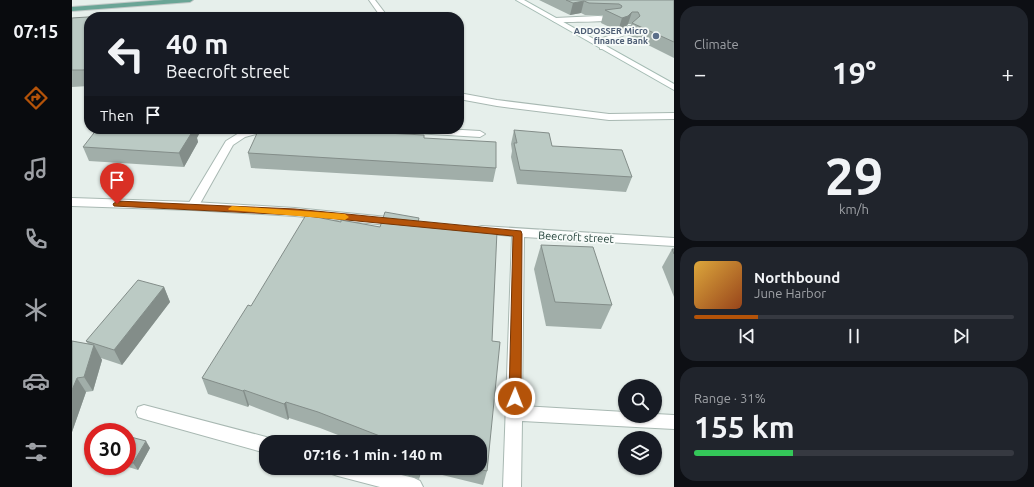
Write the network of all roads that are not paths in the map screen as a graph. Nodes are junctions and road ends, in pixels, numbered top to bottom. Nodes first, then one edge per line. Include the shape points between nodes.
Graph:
1 (190, 0) edge
2 (372, 0) edge
3 (519, 0) edge
4 (123, 3) edge
5 (72, 9) edge
6 (381, 12) edge
7 (614, 19) edge
8 (555, 20) junction
9 (631, 28) edge
10 (603, 47) junction
11 (674, 87) edge
12 (464, 97) edge
13 (674, 116) edge
14 (464, 133) edge
15 (245, 134) edge
16 (480, 134) dead end
17 (72, 202) edge
18 (193, 206) junction
19 (406, 223) edge
20 (470, 229) edge
21 (518, 234) junction
22 (674, 242) edge
23 (144, 412) dead end
24 (514, 413) junction
25 (674, 422) edge
26 (259, 443) edge
27 (366, 475) edge
28 (414, 487) edge
29 (512, 487) edge

1 - 4 main road
2 - 6 street
3 - 8 street
4 - 5 main road
7 - 8 street
8 - 10 street
9 - 10 street via 628,32 603,41
10 - 11 street
12 - 13 street via 609,117
14 - 16 street
15 - 18 street via 229,143
17 - 18 street
18 - 19 street via 295,212
20 - 21 street, Beecroft street
21 - 22 street, Beecroft street
21 - 24 street
23 - 26 street
24 - 25 street
24 - 29 street
27 - 28 street

